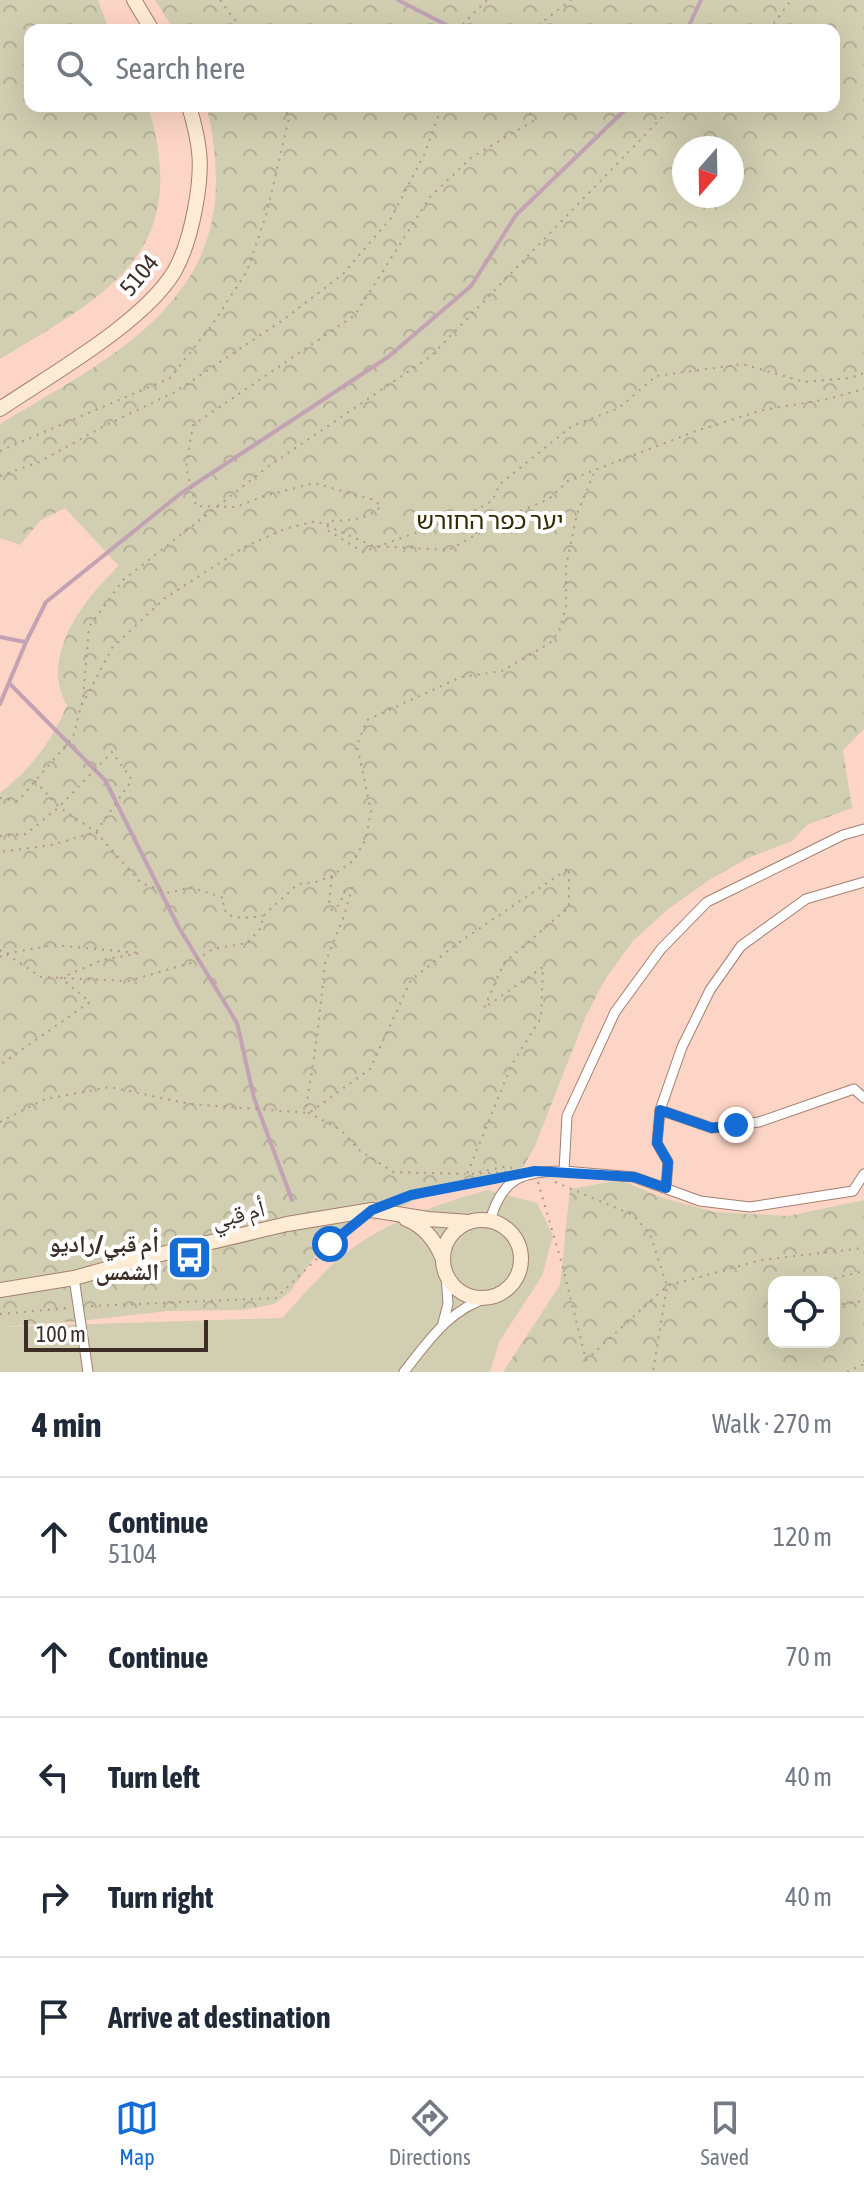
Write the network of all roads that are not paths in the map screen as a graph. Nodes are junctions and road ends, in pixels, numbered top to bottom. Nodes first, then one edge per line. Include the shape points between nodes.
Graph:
1 (134, 0) edge
2 (148, 24) edge
3 (191, 112) edge
4 (0, 409) edge
5 (864, 829) edge
6 (864, 882) edge
7 (864, 1098) edge
8 (660, 1110) junction
9 (564, 1171) junction
10 (864, 1174) edge
11 (666, 1188) junction
12 (864, 1188) edge
13 (853, 1191) junction
14 (396, 1207) junction
15 (490, 1221) junction
16 (469, 1222) junction
17 (444, 1267) junction
18 (74, 1278) junction
19 (0, 1290) edge
20 (491, 1297) junction
21 (443, 1323) junction
22 (88, 1372) edge
23 (404, 1372) edge

1 - 2 street
3 - 4 street, 5104 via 200,140 201,179 190,234 174,273 125,324
5 - 9 street via 707,902 661,949 615,1012 567,1116
6 - 8 street via 806,899 741,946 710,990
7 - 8 street via 854,1089 759,1122 712,1128
8 - 11 street via 657,1143 668,1162
9 - 11 street via 634,1177
9 - 15 street via 535,1171 507,1184
10 - 13 street
11 - 13 street via 700,1201 750,1207
12 - 13 street
14 - 16 street, أم قبي
14 - 17 street, أم قبي via 437,1245
14 - 18 street, أم قبي via 287,1224
15 - 16 street
15 - 20 street via 517,1239 522,1263 509,1288
16 - 17 street via 448,1239
17 - 20 street via 453,1286 464,1294
17 - 21 street via 448,1304
18 - 19 street, أم قبي
18 - 22 street
20 - 21 street
21 - 23 street

